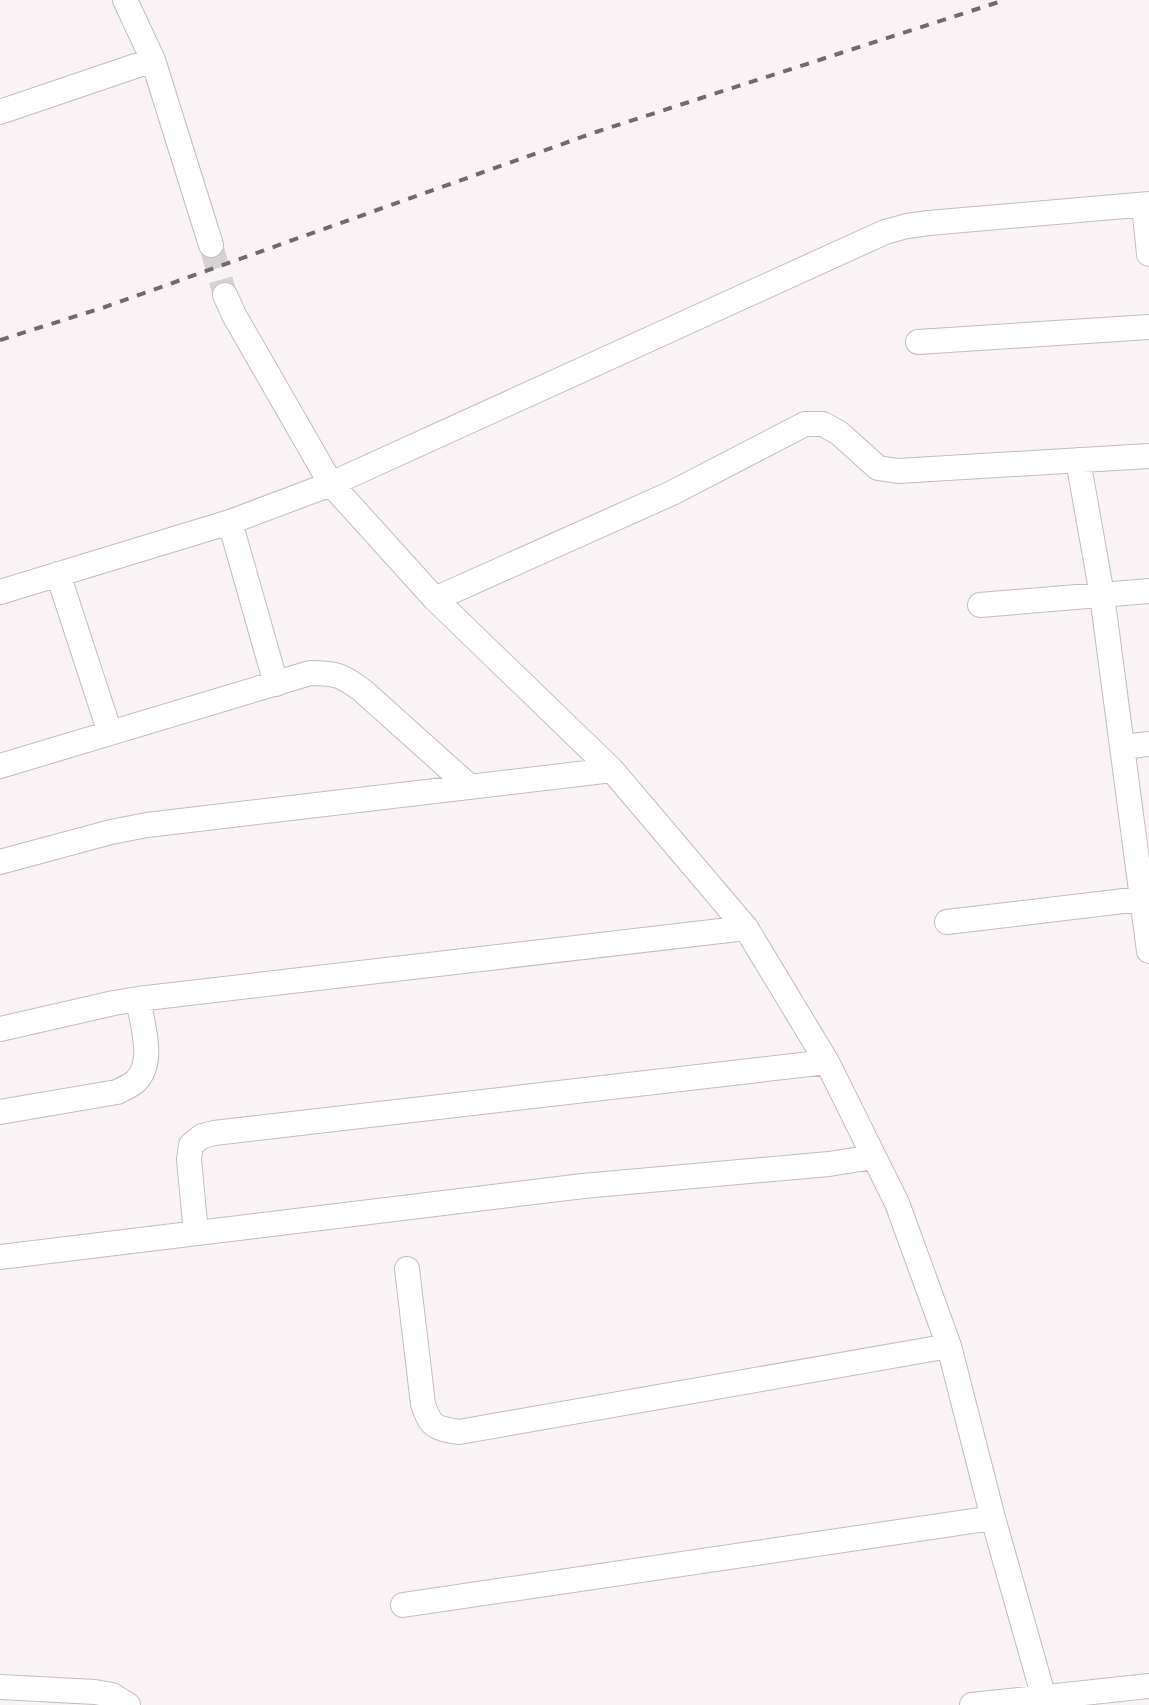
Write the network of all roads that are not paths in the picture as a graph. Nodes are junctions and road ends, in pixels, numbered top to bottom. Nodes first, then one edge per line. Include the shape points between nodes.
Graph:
1 (125, 0) edge
2 (153, 60) junction
3 (0, 112) edge
4 (1146, 204) edge
5 (212, 245) tunnel mouth
6 (1149, 254) edge
7 (225, 295) tunnel mouth
8 (1149, 327) edge
9 (918, 342) dead end
10 (1149, 456) edge
11 (1078, 460) junction
12 (331, 484) junction
13 (230, 522) junction
14 (58, 574) junction
15 (1149, 591) edge
16 (0, 592) edge
17 (1102, 595) junction
18 (435, 599) junction
19 (980, 605) dead end
20 (276, 684) junction
21 (110, 733) junction
22 (1149, 744) edge
23 (1122, 747) junction
24 (0, 766) edge
25 (612, 770) junction
26 (470, 787) junction
27 (0, 862) edge
28 (1146, 898) edge
29 (947, 922) dead end
30 (746, 928) junction
31 (1149, 951) edge
32 (138, 999) junction
33 (0, 1029) edge
34 (827, 1062) junction
35 (0, 1112) edge
36 (873, 1157) junction
37 (196, 1233) junction
38 (0, 1257) edge
39 (407, 1270) dead end
40 (949, 1346) junction
41 (993, 1518) junction
42 (403, 1605) dead end
43 (1149, 1686) edge
44 (0, 1687) edge
45 (1044, 1698) junction
46 (128, 1705) edge
47 (972, 1705) edge

1 - 2 street
2 - 3 street
2 - 5 street
4 - 6 street
4 - 12 street via 930,223 885,232
7 - 12 street
8 - 9 street
10 - 11 street
11 - 17 street
11 - 18 street via 898,471 878,468 839,433 823,424 805,424 672,493
12 - 13 street
12 - 18 street
13 - 14 street
13 - 20 street
14 - 16 street
14 - 21 street
15 - 17 street
17 - 19 street
17 - 23 street
18 - 25 street
20 - 21 street
20 - 26 street via 310,673 347,678
21 - 24 street
22 - 23 street
23 - 28 street
25 - 26 street
25 - 30 street
26 - 27 street via 147,825
28 - 29 street
28 - 31 street
30 - 32 street
30 - 34 street
32 - 33 street
32 - 35 street via 146,1053 143,1072 134,1083 117,1092
34 - 36 street
34 - 37 street via 202,1136 191,1145 189,1160
36 - 37 street via 819,1165 582,1186
36 - 40 street via 897,1203
37 - 38 street
39 - 40 street via 423,1404 429,1420 440,1429 459,1432
40 - 41 street
41 - 42 street
41 - 45 street
43 - 45 street
44 - 46 street via 95,1692 112,1695
45 - 47 street

